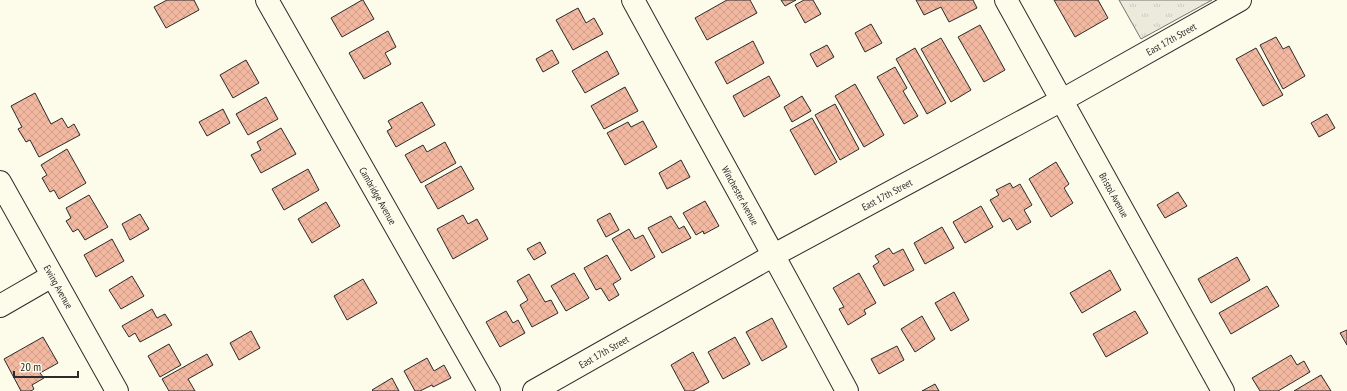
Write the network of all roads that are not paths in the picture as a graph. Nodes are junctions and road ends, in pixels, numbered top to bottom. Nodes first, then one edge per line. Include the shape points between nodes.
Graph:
1 (267, 0) edge
2 (633, 0) edge
3 (1006, 0) edge
4 (1240, 0) edge
5 (1061, 100) junction
6 (0, 182) edge
7 (774, 255) junction
8 (52, 276) junction
9 (0, 306) edge
10 (117, 391) edge
11 (489, 391) edge
12 (534, 391) edge
13 (847, 391) edge
14 (1223, 391) edge

1 - 11 street, Cambridge Avenue
2 - 7 street, Winchester Avenue
3 - 5 street, Bristol Avenue
4 - 5 street, East 17th Street
5 - 7 street, East 17th Street
5 - 14 street, Bristol Avenue
6 - 8 street, Ewing Avenue
7 - 12 street, East 17th Street
7 - 13 street, Winchester Avenue
8 - 9 street
8 - 10 street, Ewing Avenue

